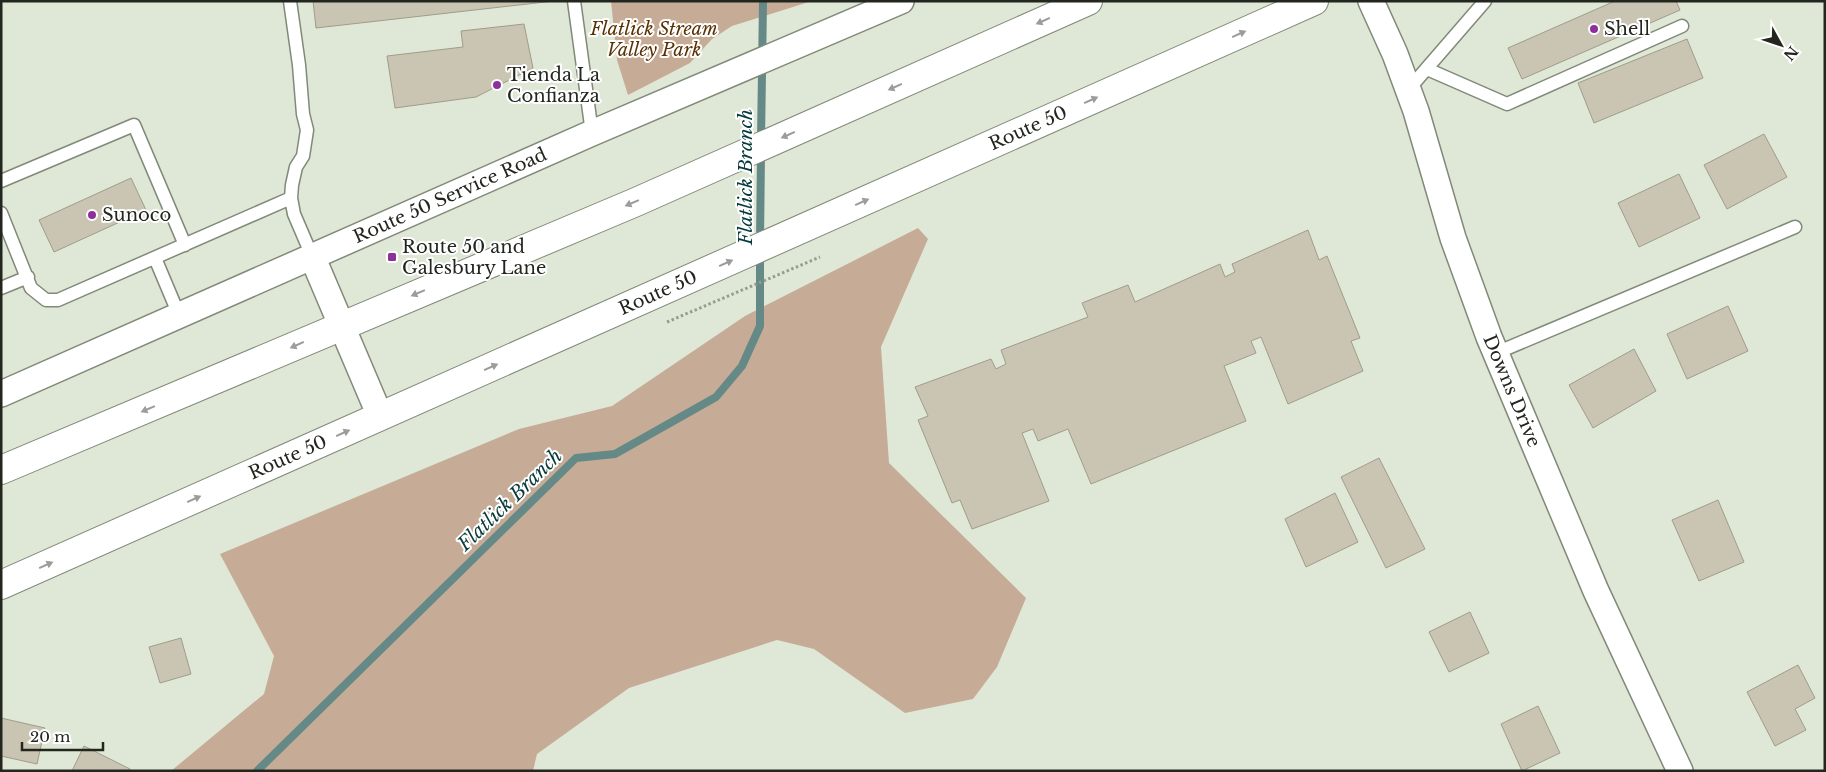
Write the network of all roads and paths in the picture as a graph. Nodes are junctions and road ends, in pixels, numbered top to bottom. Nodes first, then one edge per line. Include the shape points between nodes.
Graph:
1 (290, 1) edge
2 (574, 1) edge
3 (901, 1) edge
4 (1088, 1) edge
5 (1314, 1) edge
6 (1371, 1) edge
7 (1485, 1) edge
8 (1682, 26) dead end
9 (1427, 69) junction
10 (1408, 90) junction
11 (592, 133) junction
12 (1, 181) edge
13 (291, 198) junction
14 (1, 213) edge
15 (1795, 227) dead end
16 (185, 244) junction
17 (312, 256) junction
18 (820, 257) dead end
19 (155, 258) junction
20 (28, 277) junction
21 (1, 288) edge
22 (179, 316) junction
23 (676, 318) dead end
24 (342, 325) junction
25 (1496, 353) junction
26 (1, 394) edge
27 (380, 416) junction
28 (1, 470) edge
29 (1, 585) edge
30 (1680, 771) edge

1 - 13 lane via 307,130
2 - 11 lane
3 - 11 street, Route 50 Service Road
4 -> 24 highway via 677,184
27 -> 5 highway, Route 50
6 - 10 street, Downs Drive
7 - 9 lane
8 - 9 lane via 1507,104
9 - 10 lane
10 - 25 street, Downs Drive via 1453,238
11 - 17 street, Route 50 Service Road
12 - 16 lane via 134,125
13 - 16 lane
13 - 17 lane via 294,214
14 - 20 lane
15 - 25 lane
16 - 19 lane
17 - 22 street, Route 50 Service Road
17 - 24 street
18 - 23 path
19 - 20 lane via 58,300 46,300 31,288
19 - 22 lane
20 - 21 lane
22 - 26 street, Route 50 Service Road
24 - 27 street
24 -> 28 highway
25 - 30 street, Downs Drive via 1596,591
29 -> 27 highway, Route 50

